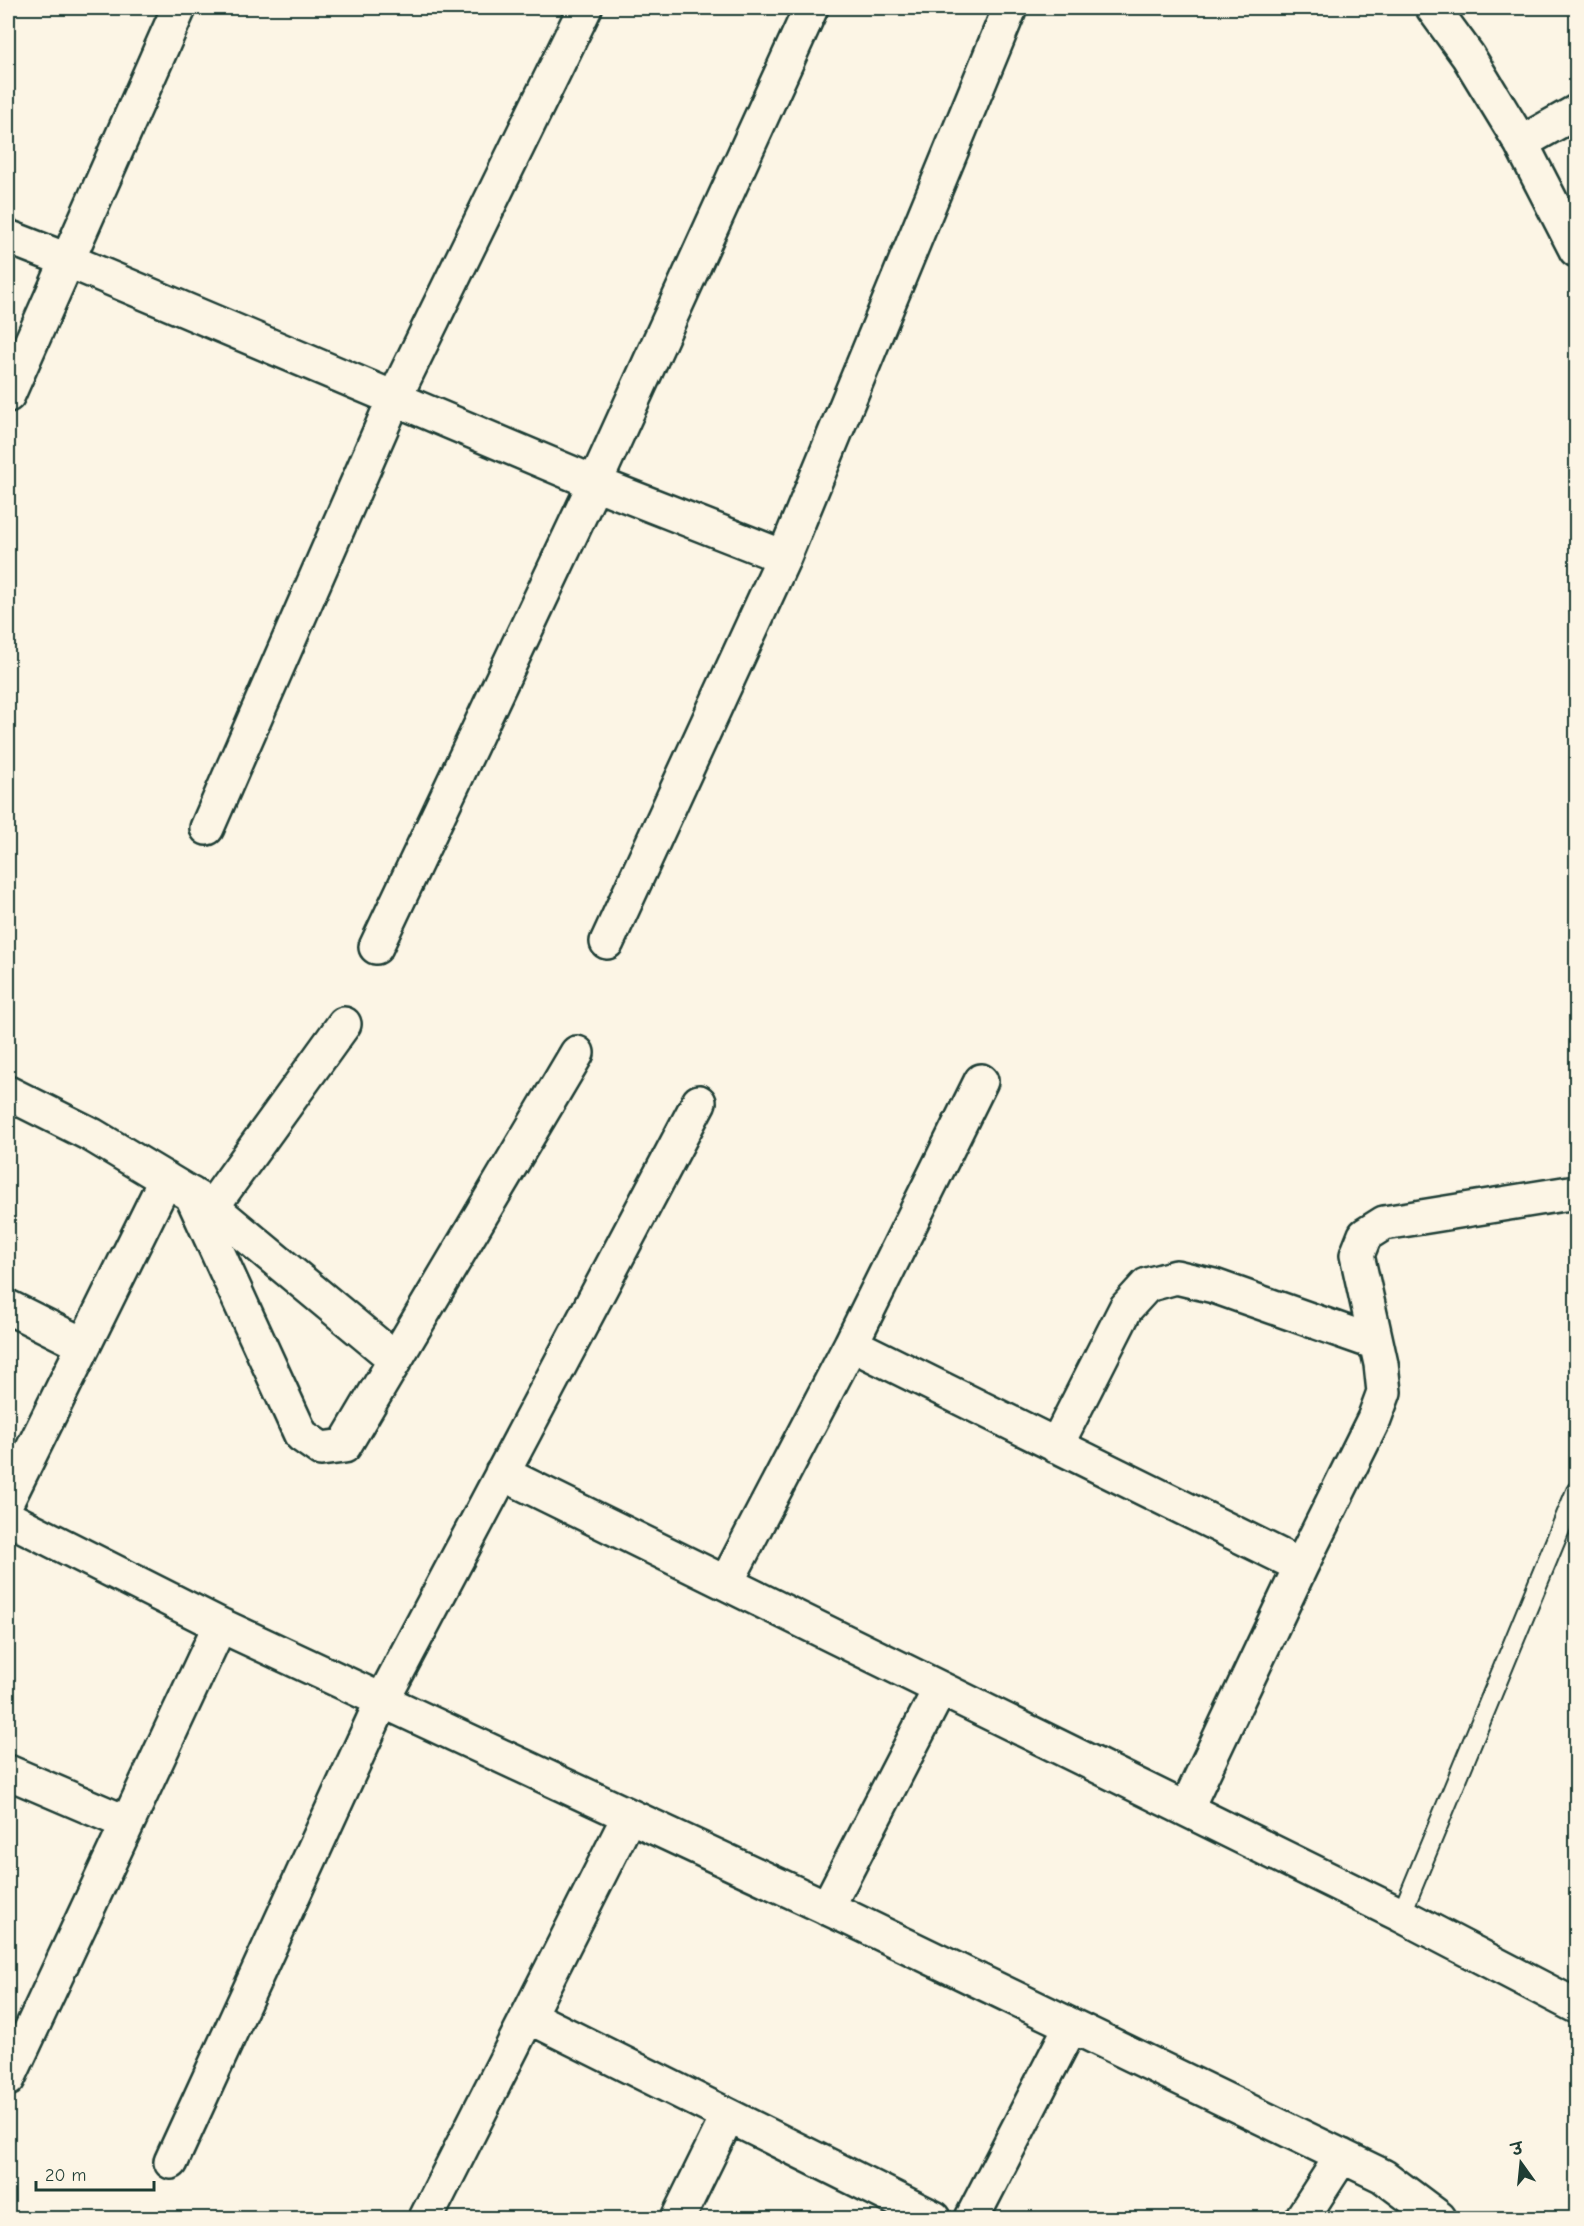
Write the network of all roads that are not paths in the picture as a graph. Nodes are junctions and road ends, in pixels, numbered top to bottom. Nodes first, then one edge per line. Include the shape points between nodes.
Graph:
1 (178, 8) edge
2 (585, 8) edge
3 (811, 8) edge
4 (1010, 8) edge
5 (1433, 8) edge
6 (1576, 112) edge
7 (1521, 143) junction
8 (8, 237) edge
9 (1576, 250) edge
10 (67, 260) junction
11 (8, 395) edge
12 (394, 399) junction
13 (595, 483) junction
14 (784, 557) junction
15 (207, 828) dead end
16 (607, 942) dead end
17 (376, 947) dead end
18 (344, 1024) dead end
19 (577, 1053) dead end
20 (981, 1081) dead end
21 (8, 1093) edge
22 (699, 1102) dead end
23 (1576, 1192) edge
24 (190, 1193) junction
25 (8, 1307) edge
26 (1376, 1343) junction
27 (851, 1344) junction
28 (84, 1345) junction
29 (395, 1359) junction
30 (1056, 1446) junction
31 (502, 1473) junction
32 (1576, 1491) edge
33 (8, 1499) edge
34 (8, 1518) edge
35 (1301, 1566) junction
36 (726, 1583) junction
37 (220, 1625) junction
38 (939, 1689) junction
39 (382, 1701) junction
40 (8, 1772) edge
41 (1186, 1809) junction
42 (629, 1816) junction
43 (127, 1824) junction
44 (827, 1908) junction
45 (1401, 1915) junction
46 (1576, 2006) edge
47 (528, 2016) junction
48 (1071, 2026) junction
49 (8, 2079) edge
50 (728, 2116) junction
51 (1341, 2156) junction
52 (171, 2162) dead end
53 (426, 2218) edge
54 (678, 2218) edge
55 (934, 2218) edge
56 (972, 2218) edge
57 (1302, 2218) edge
58 (1439, 2218) edge

1 - 10 street
2 - 12 street
3 - 13 street
4 - 14 street
5 - 7 street via 1468,56
6 - 7 street
7 - 9 street
8 - 10 street
10 - 11 street
10 - 12 street
12 - 13 street
12 - 15 street
13 - 14 street
13 - 17 street
14 - 16 street
18 - 24 street
19 - 29 street
20 - 27 street
21 - 24 street
22 - 31 street
23 - 26 street via 1384,1223 1365,1235 1357,1255
24 - 28 street
24 - 29 street
24 - 29 street via 301,1435 321,1449 344,1446
25 - 28 street
26 - 30 street via 1214,1286 1176,1277 1147,1285 1126,1308
26 - 35 street via 1384,1392
27 - 30 street
27 - 36 street
28 - 33 street
30 - 35 street
31 - 36 street
31 - 39 street
32 - 45 lane
34 - 37 street
35 - 41 street
36 - 38 street
37 - 39 street
37 - 43 street
38 - 41 street
38 - 44 street
39 - 42 street
39 - 52 street
40 - 43 street
41 - 45 street
42 - 44 street
42 - 47 street
43 - 49 street
44 - 48 street
45 - 46 street
47 - 50 street
47 - 53 street
48 - 51 street
48 - 56 street
50 - 54 street
50 - 55 street
51 - 57 street
51 - 58 street via 1383,2176

